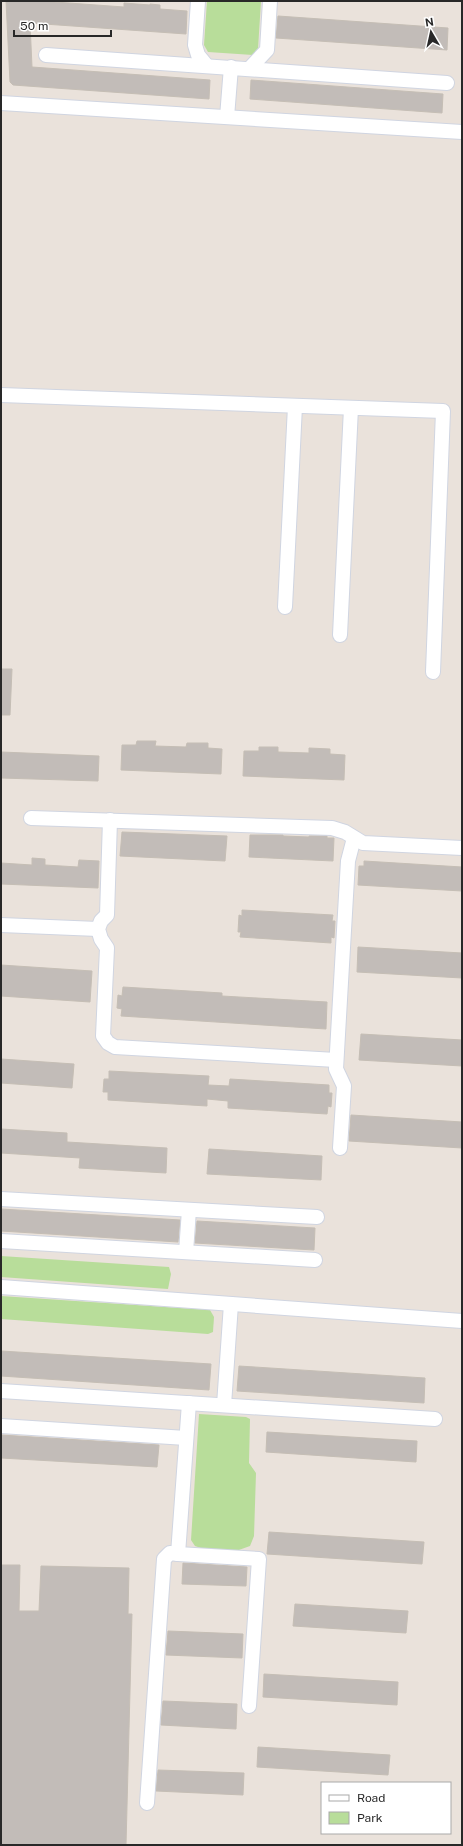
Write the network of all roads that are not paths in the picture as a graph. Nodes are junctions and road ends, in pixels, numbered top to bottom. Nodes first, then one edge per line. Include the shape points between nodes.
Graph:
1 (198, 1) edge
2 (270, 1) edge
3 (46, 55) dead end
4 (207, 66) junction
5 (231, 67) junction
6 (249, 69) junction
7 (447, 83) dead end
8 (1, 103) edge
9 (227, 117) junction
10 (462, 132) edge
11 (1, 395) edge
12 (295, 406) junction
13 (351, 408) junction
14 (285, 607) dead end
15 (340, 635) dead end
16 (433, 672) dead end
17 (31, 818) dead end
18 (110, 820) junction
19 (354, 838) junction
20 (462, 848) edge
21 (1, 925) edge
22 (98, 929) junction
23 (336, 1060) junction
24 (340, 1148) dead end
25 (1, 1199) edge
26 (189, 1210) junction
27 (317, 1217) dead end
28 (1, 1241) edge
29 (186, 1252) junction
30 (315, 1260) dead end
31 (1, 1288) edge
32 (231, 1304) junction
33 (462, 1321) edge
34 (1, 1391) edge
35 (188, 1403) junction
36 (224, 1405) junction
37 (435, 1419) dead end
38 (1, 1426) edge
39 (186, 1438) junction
40 (178, 1554) junction
41 (249, 1706) dead end
42 (147, 1803) dead end

1 - 4 street via 195,45 198,55
2 - 6 street via 267,50
3 - 4 street
4 - 5 street
5 - 6 street
5 - 9 street
6 - 7 street
8 - 9 street
9 - 10 street
11 - 12 street
12 - 13 street
12 - 14 street
13 - 15 street
13 - 16 street via 443,411
17 - 18 street
18 - 19 street via 332,828
18 - 22 street via 107,915
19 - 20 street via 363,843
19 - 23 street via 348,861
21 - 22 street
22 - 23 street via 107,948 103,1036 115,1047
23 - 24 street via 336,1069 344,1086
25 - 26 street
26 - 27 street
26 - 29 street
28 - 29 street
29 - 30 street
31 - 32 street
32 - 33 street
32 - 36 street
34 - 35 street
35 - 36 street
35 - 39 street
36 - 37 street
38 - 39 street
39 - 40 street
40 - 41 street via 259,1559
40 - 42 street via 170,1553 164,1559

